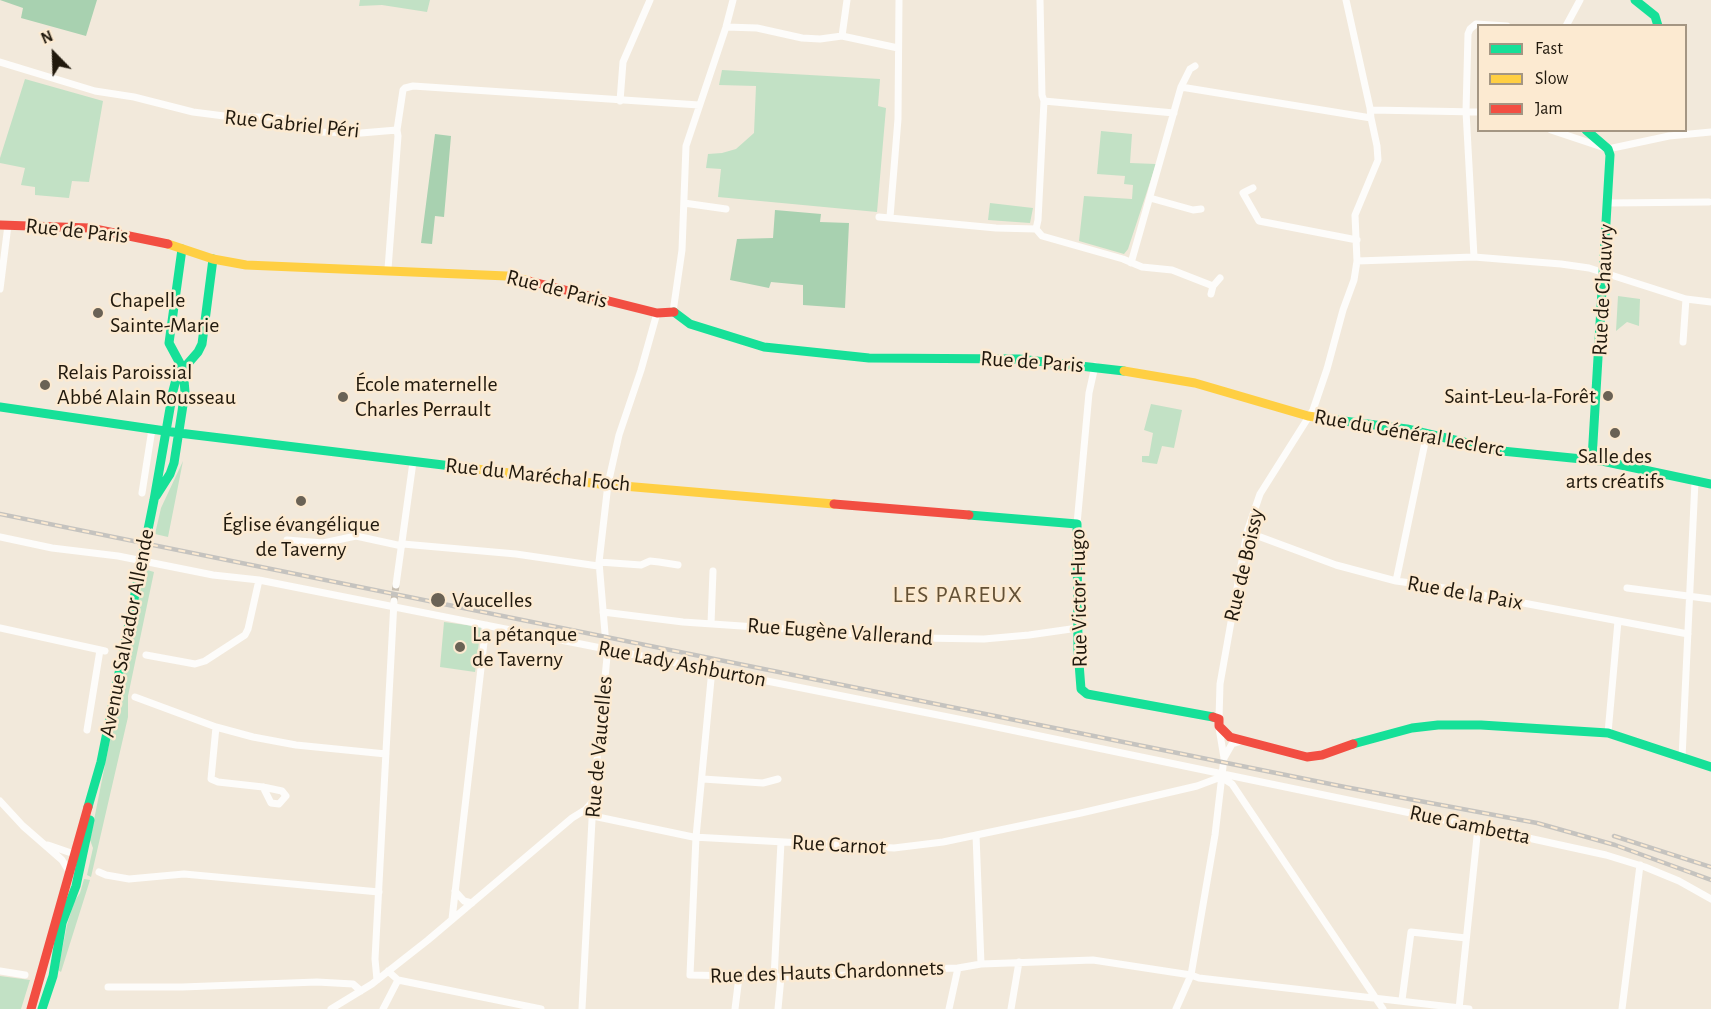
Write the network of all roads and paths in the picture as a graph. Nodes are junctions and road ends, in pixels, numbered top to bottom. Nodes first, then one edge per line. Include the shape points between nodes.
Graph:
1 (650, 0) edge
2 (733, 0) edge
3 (847, 0) edge
4 (899, 0) edge
5 (1040, 0) edge
6 (1346, 0) edge
7 (1580, 0) edge
8 (1635, 0) edge
9 (1491, 24) edge
10 (1567, 24) edge
11 (1657, 24) edge
12 (726, 27) junction
13 (842, 36) junction
14 (898, 48) junction
15 (0, 62) edge
16 (1195, 66) dead end
17 (1181, 87) junction
18 (1044, 100) junction
19 (620, 101) junction
20 (699, 105) junction
21 (1466, 111) junction
22 (1174, 112) junction
23 (1477, 112) edge
24 (1371, 114) junction
25 (397, 130) junction
26 (1557, 132) edge
27 (1588, 132) edge
28 (1711, 132) edge
29 (1608, 149) junction
30 (1253, 188) dead end
31 (1150, 198) junction
32 (1608, 202) junction
33 (1709, 202) dead end
34 (684, 203) junction
35 (726, 209) dead end
36 (1201, 209) dead end
37 (879, 217) dead end
38 (890, 218) junction
39 (4, 225) edge
40 (1035, 229) junction
41 (1357, 240) junction
42 (182, 249) junction
43 (1474, 257) junction
44 (213, 259) junction
45 (1357, 261) junction
46 (1131, 263) junction
47 (388, 269) junction
48 (1604, 273) junction
49 (1220, 278) dead end
50 (1213, 286) junction
51 (0, 289) edge
52 (1211, 294) dead end
53 (1686, 299) junction
54 (1711, 302) edge
55 (673, 312) junction
56 (657, 314) junction
57 (1683, 342) dead end
58 (1095, 366) junction
59 (1110, 368) joint
60 (183, 369) junction
61 (0, 407) edge
62 (1308, 416) junction
63 (152, 429) junction
64 (166, 431) junction
65 (179, 433) junction
66 (1427, 433) junction
67 (1592, 459) junction
68 (413, 462) junction
69 (1695, 481) junction
70 (608, 484) junction
71 (1711, 484) edge
72 (142, 493) dead end
73 (154, 500) junction
74 (1077, 524) junction
75 (1247, 532) junction
76 (0, 537) edge
77 (287, 540) dead end
78 (403, 545) junction
79 (598, 564) junction
80 (678, 565) dead end
81 (713, 571) dead end
82 (259, 580) junction
83 (1396, 581) junction
84 (396, 585) tunnel mouth
85 (1626, 588) dead end
86 (1690, 596) junction
87 (1711, 599) edge
88 (394, 604) junction
89 (603, 612) junction
90 (1618, 621) junction
91 (711, 624) junction
92 (486, 625) junction
93 (0, 628) edge
94 (1078, 628) junction
95 (1688, 634) junction
96 (605, 648) junction
97 (146, 655) dead end
98 (712, 669) junction
99 (135, 697) dead end
100 (1219, 722) junction
101 (216, 727) junction
102 (87, 730) dead end
103 (1608, 733) junction
104 (1243, 741) junction
105 (386, 754) junction
106 (1224, 758) junction
107 (1682, 758) junction
108 (99, 766) junction
109 (1711, 767) edge
110 (1203, 770) junction
111 (1221, 775) junction
112 (703, 779) junction
113 (778, 779) dead end
114 (1201, 785) junction
115 (263, 787) dead end
116 (0, 801) edge
117 (593, 801) junction
118 (593, 816) junction
119 (1478, 827) junction
120 (976, 835) junction
121 (696, 837) junction
122 (781, 842) junction
123 (43, 843) junction
124 (76, 854) junction
125 (1640, 865) junction
126 (99, 872) dead end
127 (70, 873) junction
128 (454, 891) junction
129 (379, 892) junction
130 (71, 898) junction
131 (1711, 899) edge
132 (472, 903) junction
133 (452, 919) junction
134 (1466, 938) junction
135 (1021, 962) junction
136 (981, 964) junction
137 (958, 968) junction
138 (0, 971) edge
139 (388, 971) junction
140 (25, 975) dead end
141 (1191, 975) junction
142 (739, 977) junction
143 (777, 977) junction
144 (376, 980) junction
145 (398, 980) junction
146 (108, 987) dead end
147 (361, 991) junction
148 (1375, 997) junction
149 (1402, 1000) junction
150 (1459, 1008) edge
151 (31, 1009) edge
152 (42, 1009) edge
153 (331, 1009) edge
154 (383, 1009) edge
155 (541, 1009) edge
156 (582, 1009) edge
157 (735, 1009) edge
158 (778, 1009) edge
159 (949, 1009) edge
160 (1011, 1009) edge
161 (1176, 1009) edge
162 (1383, 1009) edge
163 (1469, 1009) edge
164 (1622, 1009) edge

1 - 19 street via 623,62
2 - 12 street
3 - 13 street
4 - 14 street
5 - 18 street
6 - 24 street, Rue de Boissy
7 - 10 street
8 - 11 street via 1655,16
9 - 21 street via 1476,24 1470,29
12 - 13 street via 757,28 802,38
12 - 20 street
13 - 14 street
14 - 38 street via 898,119
15 - 25 street, Rue Gabriel Péri via 97,91 193,112 270,117 322,132
16 - 17 street
17 - 22 street
17 - 24 street
18 - 22 street
18 - 40 street
19 - 20 street
19 - 25 street via 409,86 403,90
20 - 34 street via 686,146
21 - 23 street
21 - 24 street
21 - 43 street
22 - 31 street
24 - 41 street, Rue de Boissy via 1378,160 1355,214
25 - 47 street
26 - 29 street
27 - 29 street
28 - 29 street
29 - 32 street, Rue de Chauvry
30 - 41 street via 1243,193 1259,221
31 - 36 street
31 - 46 street
32 - 33 street
32 - 48 street, Rue de Chauvry
34 - 35 street
34 - 55 street
37 - 38 street
38 - 40 street
39 - 42 street, Rue de Paris via 90,228
39 - 51 street
40 - 46 street via 1042,236
41 - 45 street, Rue de Boissy
42 - 44 street, Rue de Paris
42 - 60 street via 169,343
43 - 45 street
43 - 48 street via 1561,264
44 - 47 street, Rue de Paris via 246,265
44 - 60 street via 202,344
45 - 62 street, Rue de Boissy via 1327,369
46 - 50 street via 1172,270
47 - 56 street, Rue de Paris via 507,276
48 - 53 street
48 - 67 street, Rue de Chauvry
49 - 50 street
50 - 52 street
53 - 54 street
53 - 57 street
55 - 56 street, Rue de Paris
55 - 58 street, Rue de Paris via 690,324 764,347 816,354 1019,359
56 - 70 street, Rue de Vaucelles via 619,435
58 - 59 street, Rue de Paris
58 - 74 street, Rue Victor Hugo
59 - 62 street, Rue du Général Leclerc via 1176,378
60 - 64 street, Avenue Salvador Allende via 176,381
60 - 65 street, Avenue Salvador Allende via 185,392
61 - 63 street, Rue du Maréchal Foch
62 - 66 street, Rue du Général Leclerc
62 - 75 street, Rue de Boissy via 1260,494
63 - 64 street, Rue du Maréchal Foch
63 - 72 street
64 - 65 street, Rue du Maréchal Foch
64 - 73 street, Avenue Salvador Allende
65 - 68 street, Rue du Maréchal Foch
65 - 73 street, Avenue Salvador Allende via 172,468
66 - 67 street, Rue du Général Leclerc via 1502,451
66 - 83 street
67 - 69 street, Rue du Général Leclerc
68 - 70 street, Rue du Maréchal Foch
68 - 78 street
69 - 71 street, Rue du Général Leclerc
69 - 86 street
70 - 74 street, Rue du Maréchal Foch
70 - 79 street, Rue de Vaucelles
73 - 108 street, Avenue Salvador Allende
74 - 94 street, Rue Victor Hugo
75 - 83 street, Rue de la Paix via 1336,565
75 - 100 street, Rue de Boissy via 1220,684
76 - 82 street, Rue Lady Ashburton
77 - 78 street via 323,543 356,536
78 - 79 street
78 - 84 street
79 - 80 street via 641,565 650,561
79 - 89 street, Rue de Vaucelles
81 - 91 street
82 - 88 street, Rue Lady Ashburton
82 - 97 street via 245,635 195,664
83 - 90 street, Rue de la Paix
85 - 86 street
86 - 87 street
86 - 95 street
88 - 92 street, Rue Lady Ashburton
88 - 105 street
89 - 91 street, Rue Eugène Vallerand
89 - 96 street, Rue de Vaucelles
90 - 95 street, Rue de la Paix
90 - 103 street
91 - 94 street, Rue Eugène Vallerand via 984,639
92 - 96 street, Rue Lady Ashburton
92 - 128 street
93 - 102 street via 102,651
94 - 100 street, Rue Victor Hugo via 1080,686 1084,692
95 - 107 street
96 - 98 street, Rue Lady Ashburton
96 - 117 street, Rue de Vaucelles
98 - 110 street, Rue Lady Ashburton
98 - 112 street, Rue des Hauts Chardonnets
99 - 101 street
100 - 104 street via 1226,735
100 - 106 street, Rue de Boissy
101 - 105 street via 296,745
101 - 115 street via 211,778
103 - 104 street via 1438,724 1374,737 1315,757
103 - 107 street
104 - 106 street via 1232,744
105 - 129 street
106 - 111 street, Rue de Boissy
107 - 109 street
108 - 124 street, Avenue Salvador Allende
108 - 130 street, Avenue Salvador Allende via 85,849
110 - 111 street, Rue Gambetta
110 - 114 street
111 - 114 street, Rue Carnot
111 - 119 street, Rue Gambetta
111 - 141 street, Rue de Boissy
111 - 148 street via 1236,789
112 - 113 street via 763,783
112 - 121 street, Rue des Hauts Chardonnets
114 - 120 street, Rue Carnot
116 - 123 street
117 - 118 street, Rue de Vaucelles
117 - 132 street
118 - 121 street, Rue Carnot
118 - 156 street, Rue de Vaucelles
119 - 125 street, Rue Gambetta
119 - 134 street
120 - 122 street, Rue Carnot via 894,848
120 - 136 street
121 - 122 street, Rue Carnot
121 - 142 street, Rue des Hauts Chardonnets via 690,975
122 - 143 street
123 - 124 street
123 - 127 street
124 - 127 street, Avenue Salvador Allende
124 - 130 street
125 - 131 street, Rue Gambetta
125 - 164 street
126 - 129 street via 129,879 184,874
127 - 151 street, Avenue Salvador Allende
128 - 132 street
128 - 133 street
129 - 144 street
130 - 152 street, Avenue Salvador Allende
132 - 133 street
133 - 139 street
134 - 149 street via 1411,932
134 - 150 street
135 - 136 street
135 - 141 street via 1093,960
135 - 160 street
136 - 137 street, Rue des Hauts Chardonnets
137 - 143 street, Rue des Hauts Chardonnets
137 - 159 street
138 - 140 street
139 - 144 street
139 - 145 street
141 - 148 street
141 - 161 street, Rue de Boissy
142 - 143 street, Rue des Hauts Chardonnets
142 - 157 street
143 - 158 street
144 - 147 street
145 - 154 street
145 - 155 street
146 - 147 street via 316,982 353,984
147 - 153 street
148 - 149 street
148 - 162 street
149 - 150 street
150 - 163 street

